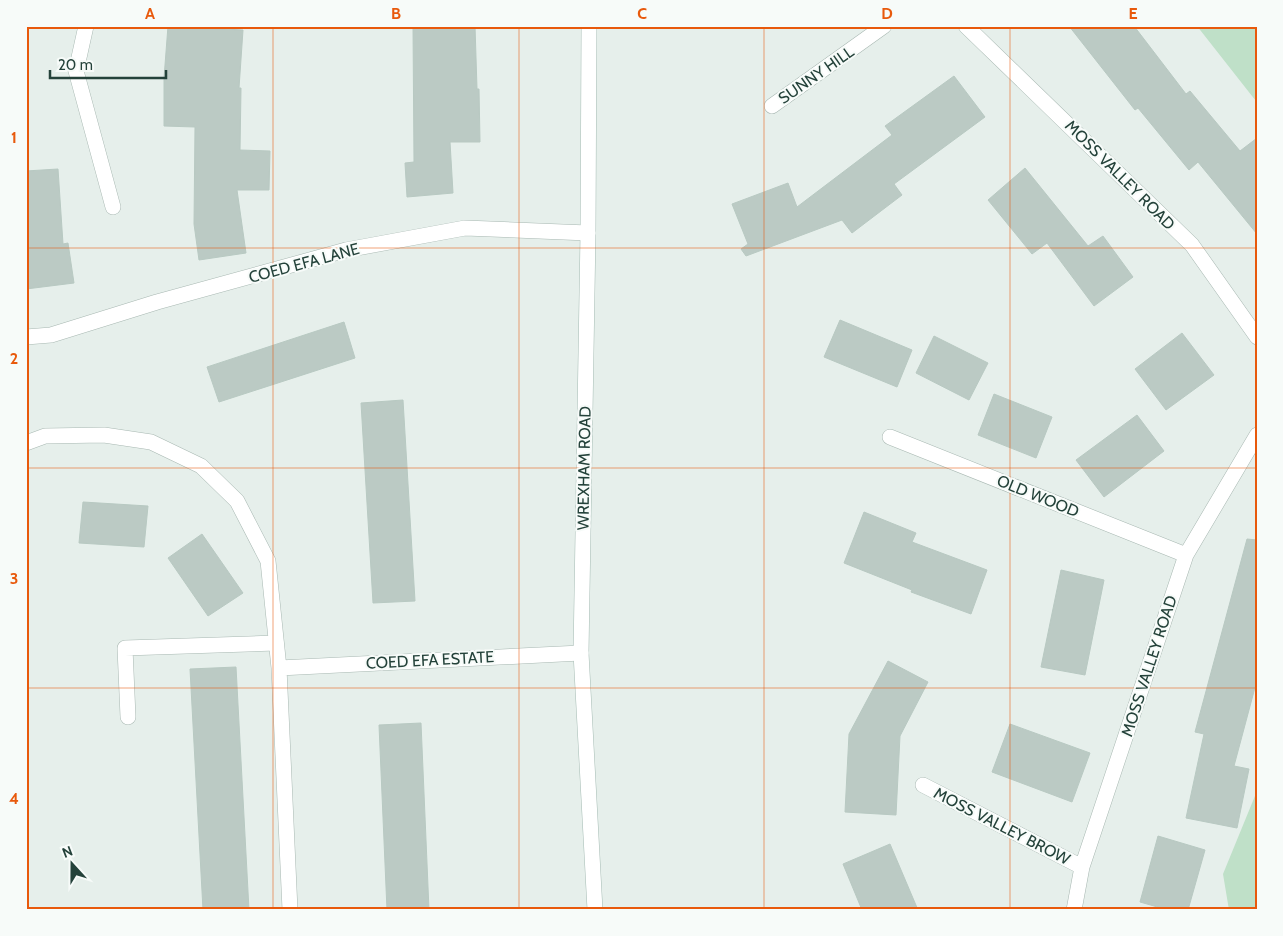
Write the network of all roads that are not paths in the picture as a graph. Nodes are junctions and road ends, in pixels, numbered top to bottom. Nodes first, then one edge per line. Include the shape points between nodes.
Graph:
1 (86, 26) edge
2 (589, 26) edge
3 (884, 26) edge
4 (966, 26) edge
5 (772, 106) dead end
6 (113, 207) dead end
7 (588, 232) junction
8 (26, 337) edge
9 (1257, 337) edge
10 (1257, 435) edge
11 (890, 437) dead end
12 (26, 443) edge
13 (1186, 555) junction
14 (276, 643) junction
15 (581, 653) junction
16 (279, 668) junction
17 (128, 718) dead end
18 (923, 785) dead end
19 (1082, 867) junction
20 (290, 910) edge
21 (595, 910) edge
22 (1074, 910) edge

1 - 6 street via 76,71
2 - 7 street, WREXHAM ROAD
3 - 5 street, SUNNY HILL
4 - 9 street, MOSS VALLEY ROAD via 1192,245
7 - 8 street, COED EFA LANE via 465,228 346,250 51,335
7 - 15 street, WREXHAM ROAD
10 - 13 street, MOSS VALLEY ROAD
11 - 13 street, OLD WOOD
12 - 14 street via 45,436 104,435 151,442 201,466 237,501 268,561
13 - 19 street, MOSS VALLEY ROAD
14 - 16 street
14 - 17 street via 125,648
15 - 16 street, COED EFA ESTATE
15 - 21 street, WREXHAM ROAD
16 - 20 street
18 - 19 street, MOSS VALLEY BROW
19 - 22 street, MOSS VALLEY ROAD

